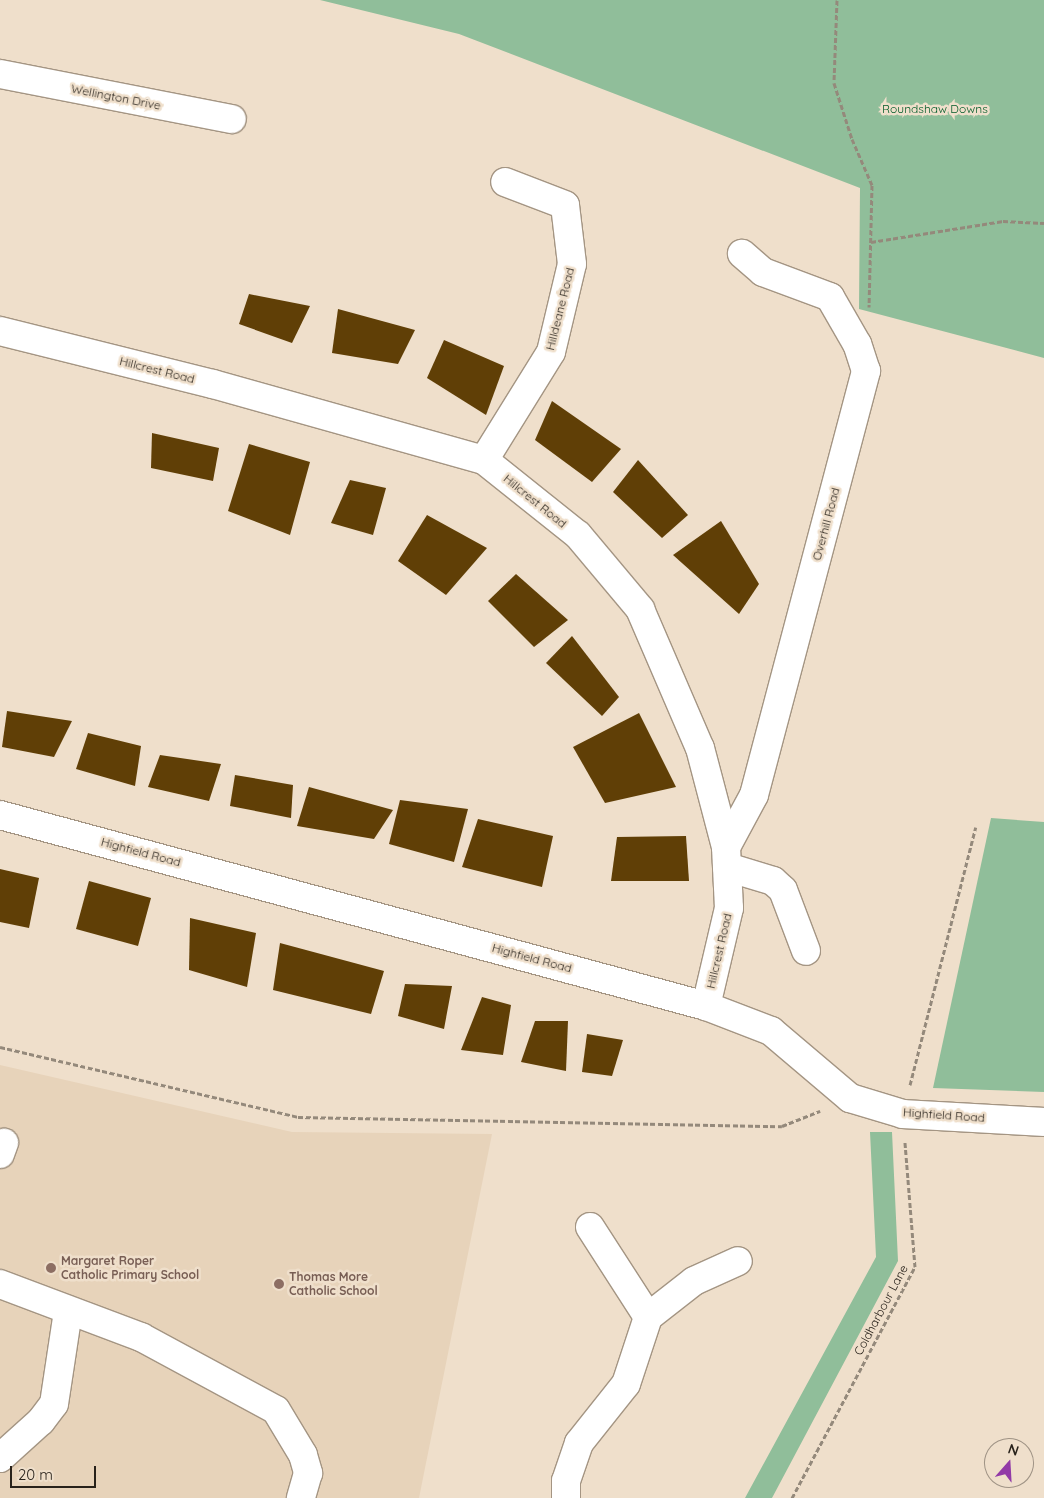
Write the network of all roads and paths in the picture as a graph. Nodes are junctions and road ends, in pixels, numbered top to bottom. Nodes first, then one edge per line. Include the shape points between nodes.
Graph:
1 (837, 0) edge
2 (0, 74) edge
3 (232, 119) dead end
4 (505, 182) dead end
5 (1044, 223) edge
6 (871, 242) junction
7 (742, 254) dead end
8 (0, 331) edge
9 (858, 344) junction
10 (484, 460) junction
11 (0, 815) edge
12 (976, 828) dead end
13 (726, 857) junction
14 (806, 951) dead end
15 (706, 1006) junction
16 (0, 1047) edge
17 (850, 1098) junction
18 (903, 1114) junction
19 (1044, 1122) edge
20 (590, 1227) dead end
21 (738, 1261) dead end
22 (0, 1284) edge
23 (68, 1311) junction
24 (648, 1317) junction
25 (0, 1458) edge
26 (301, 1498) edge
27 (566, 1498) edge
28 (792, 1498) edge

1 - 6 path via 834,83 852,139 872,185
2 - 3 street, Wellington Drive
4 - 10 street, Hilldeane Road via 565,205 572,264 551,352
5 - 6 path via 1003,221
6 - 9 path via 869,312
7 - 9 street, Overhill Road via 763,272 830,298
8 - 10 street, Hillcrest Road via 213,384
9 - 13 street, Overhill Road via 866,371 864,380 754,795
10 - 13 street, Hillcrest Road via 578,535 640,609 700,748
11 - 15 street, Highfield Road
12 - 18 path, Coldharbour Lane
13 - 14 street via 773,881 782,890
13 - 15 street, Hillcrest Road via 729,908
15 - 17 street, Highfield Road via 772,1031
16 - 17 path via 298,1117 782,1126
17 - 18 street, Highfield Road
18 - 19 street, Highfield Road
18 - 28 path, Coldharbour Lane via 915,1267
20 - 24 street
21 - 24 street via 694,1281
22 - 23 street
23 - 25 street via 54,1404 41,1421
23 - 26 street via 141,1337 276,1410 303,1455 308,1473
24 - 27 street via 626,1384 579,1443 566,1482

